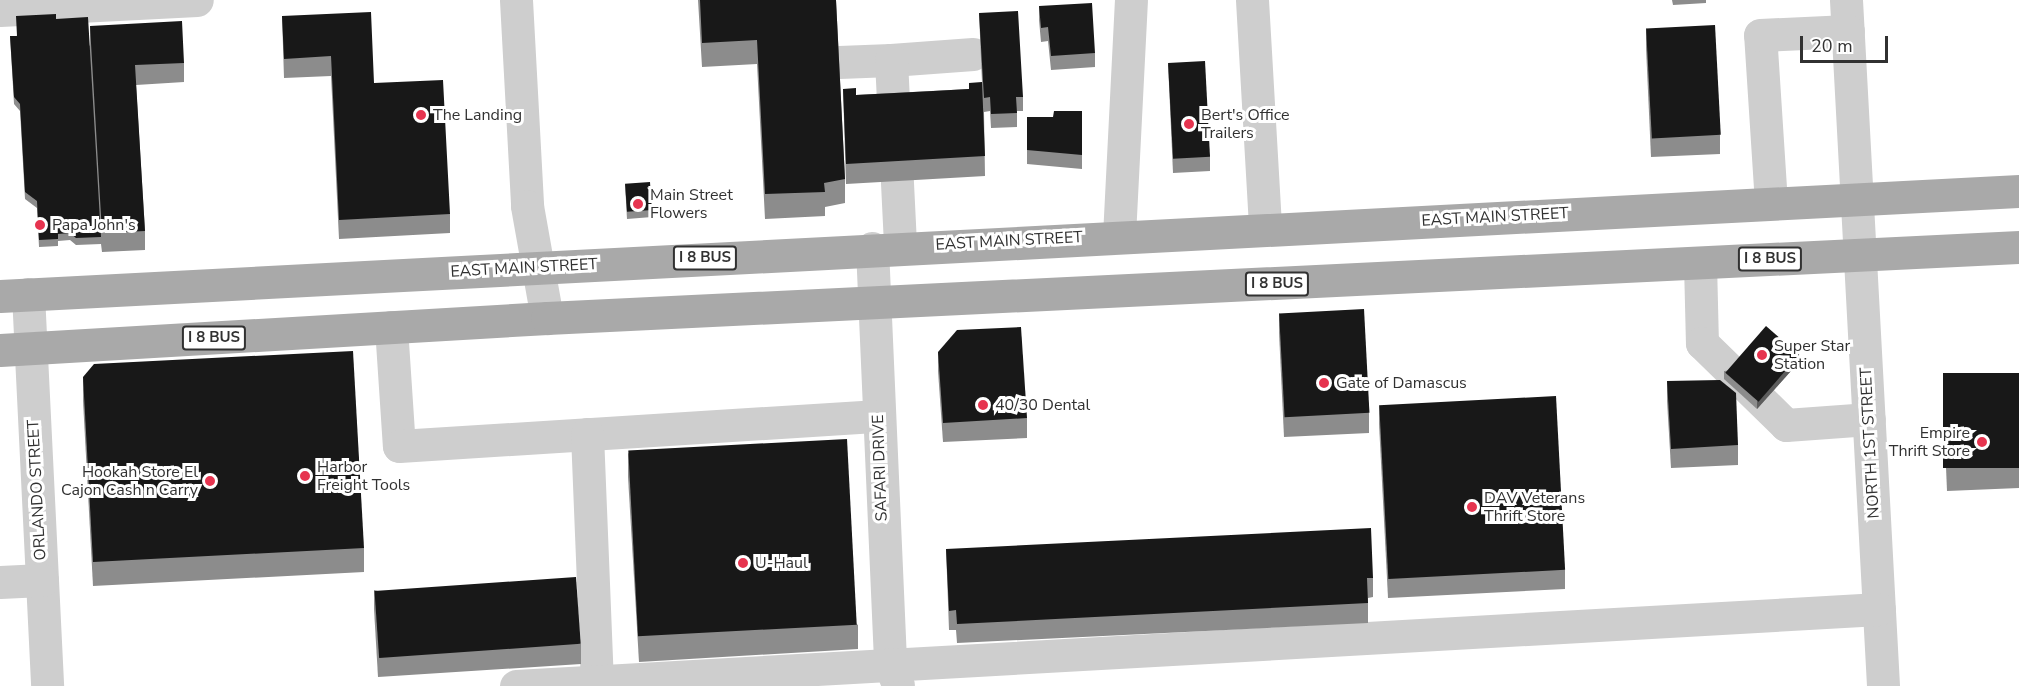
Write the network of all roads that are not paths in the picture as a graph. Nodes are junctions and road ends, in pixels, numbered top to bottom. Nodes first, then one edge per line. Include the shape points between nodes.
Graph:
1 (197, 0) edge
2 (516, 0) edge
3 (1131, 0) edge
4 (1252, 0) edge
5 (0, 10) edge
6 (1847, 15) edge
7 (973, 54) dead end
8 (891, 60) junction
9 (839, 62) edge
10 (2019, 191) edge
11 (1858, 199) junction
12 (1771, 203) junction
13 (1264, 228) junction
14 (1119, 236) junction
15 (886, 247) junction
16 (2019, 247) edge
17 (1861, 254) junction
18 (1700, 263) junction
19 (537, 268) junction
20 (14, 295) edge
21 (874, 304) junction
22 (547, 318) junction
23 (391, 327) junction
24 (15, 350) edge
25 (878, 416) junction
26 (1869, 419) junction
27 (587, 434) junction
28 (42, 580) junction
29 (0, 582) edge
30 (1879, 609) junction
31 (894, 675) edge
32 (597, 681) junction
33 (47, 686) edge
34 (516, 686) edge
35 (1883, 686) edge

1 - 5 street
2 - 19 street via 527,206
3 - 14 street
4 - 13 street
6 - 11 street, NORTH 1ST STREET
6 - 12 street via 1760,35
7 - 8 street
8 - 9 street
8 - 15 street, SAFARI DRIVE
10 - 11 main road, EAST MAIN STREET / I 8 BUS
11 - 12 main road, EAST MAIN STREET / I 8 BUS
11 - 17 street, NORTH 1ST STREET
12 - 13 main road, EAST MAIN STREET / I 8 BUS
13 - 14 main road, EAST MAIN STREET / I 8 BUS
14 - 15 main road, EAST MAIN STREET / I 8 BUS
15 - 19 main road, EAST MAIN STREET / I 8 BUS
15 - 21 street, SAFARI DRIVE
16 - 17 main road, I 8 BUS
17 - 18 main road, I 8 BUS
17 - 26 street, NORTH 1ST STREET
18 - 21 main road, I 8 BUS
18 - 26 street via 1702,343 1786,424
19 - 20 main road, EAST MAIN STREET / I 8 BUS
19 - 22 street
20 - 24 street, ORLANDO STREET
21 - 22 main road, I 8 BUS
21 - 25 street, SAFARI DRIVE
22 - 23 main road, I 8 BUS
23 - 24 main road, I 8 BUS
23 - 27 street via 399,446
24 - 28 street, ORLANDO STREET
25 - 27 street
25 - 31 street, SAFARI DRIVE
26 - 30 street, NORTH 1ST STREET
27 - 32 street
28 - 29 street
28 - 33 street, ORLANDO STREET
30 - 31 street
30 - 35 street, NORTH 1ST STREET
31 - 32 street
32 - 34 street

